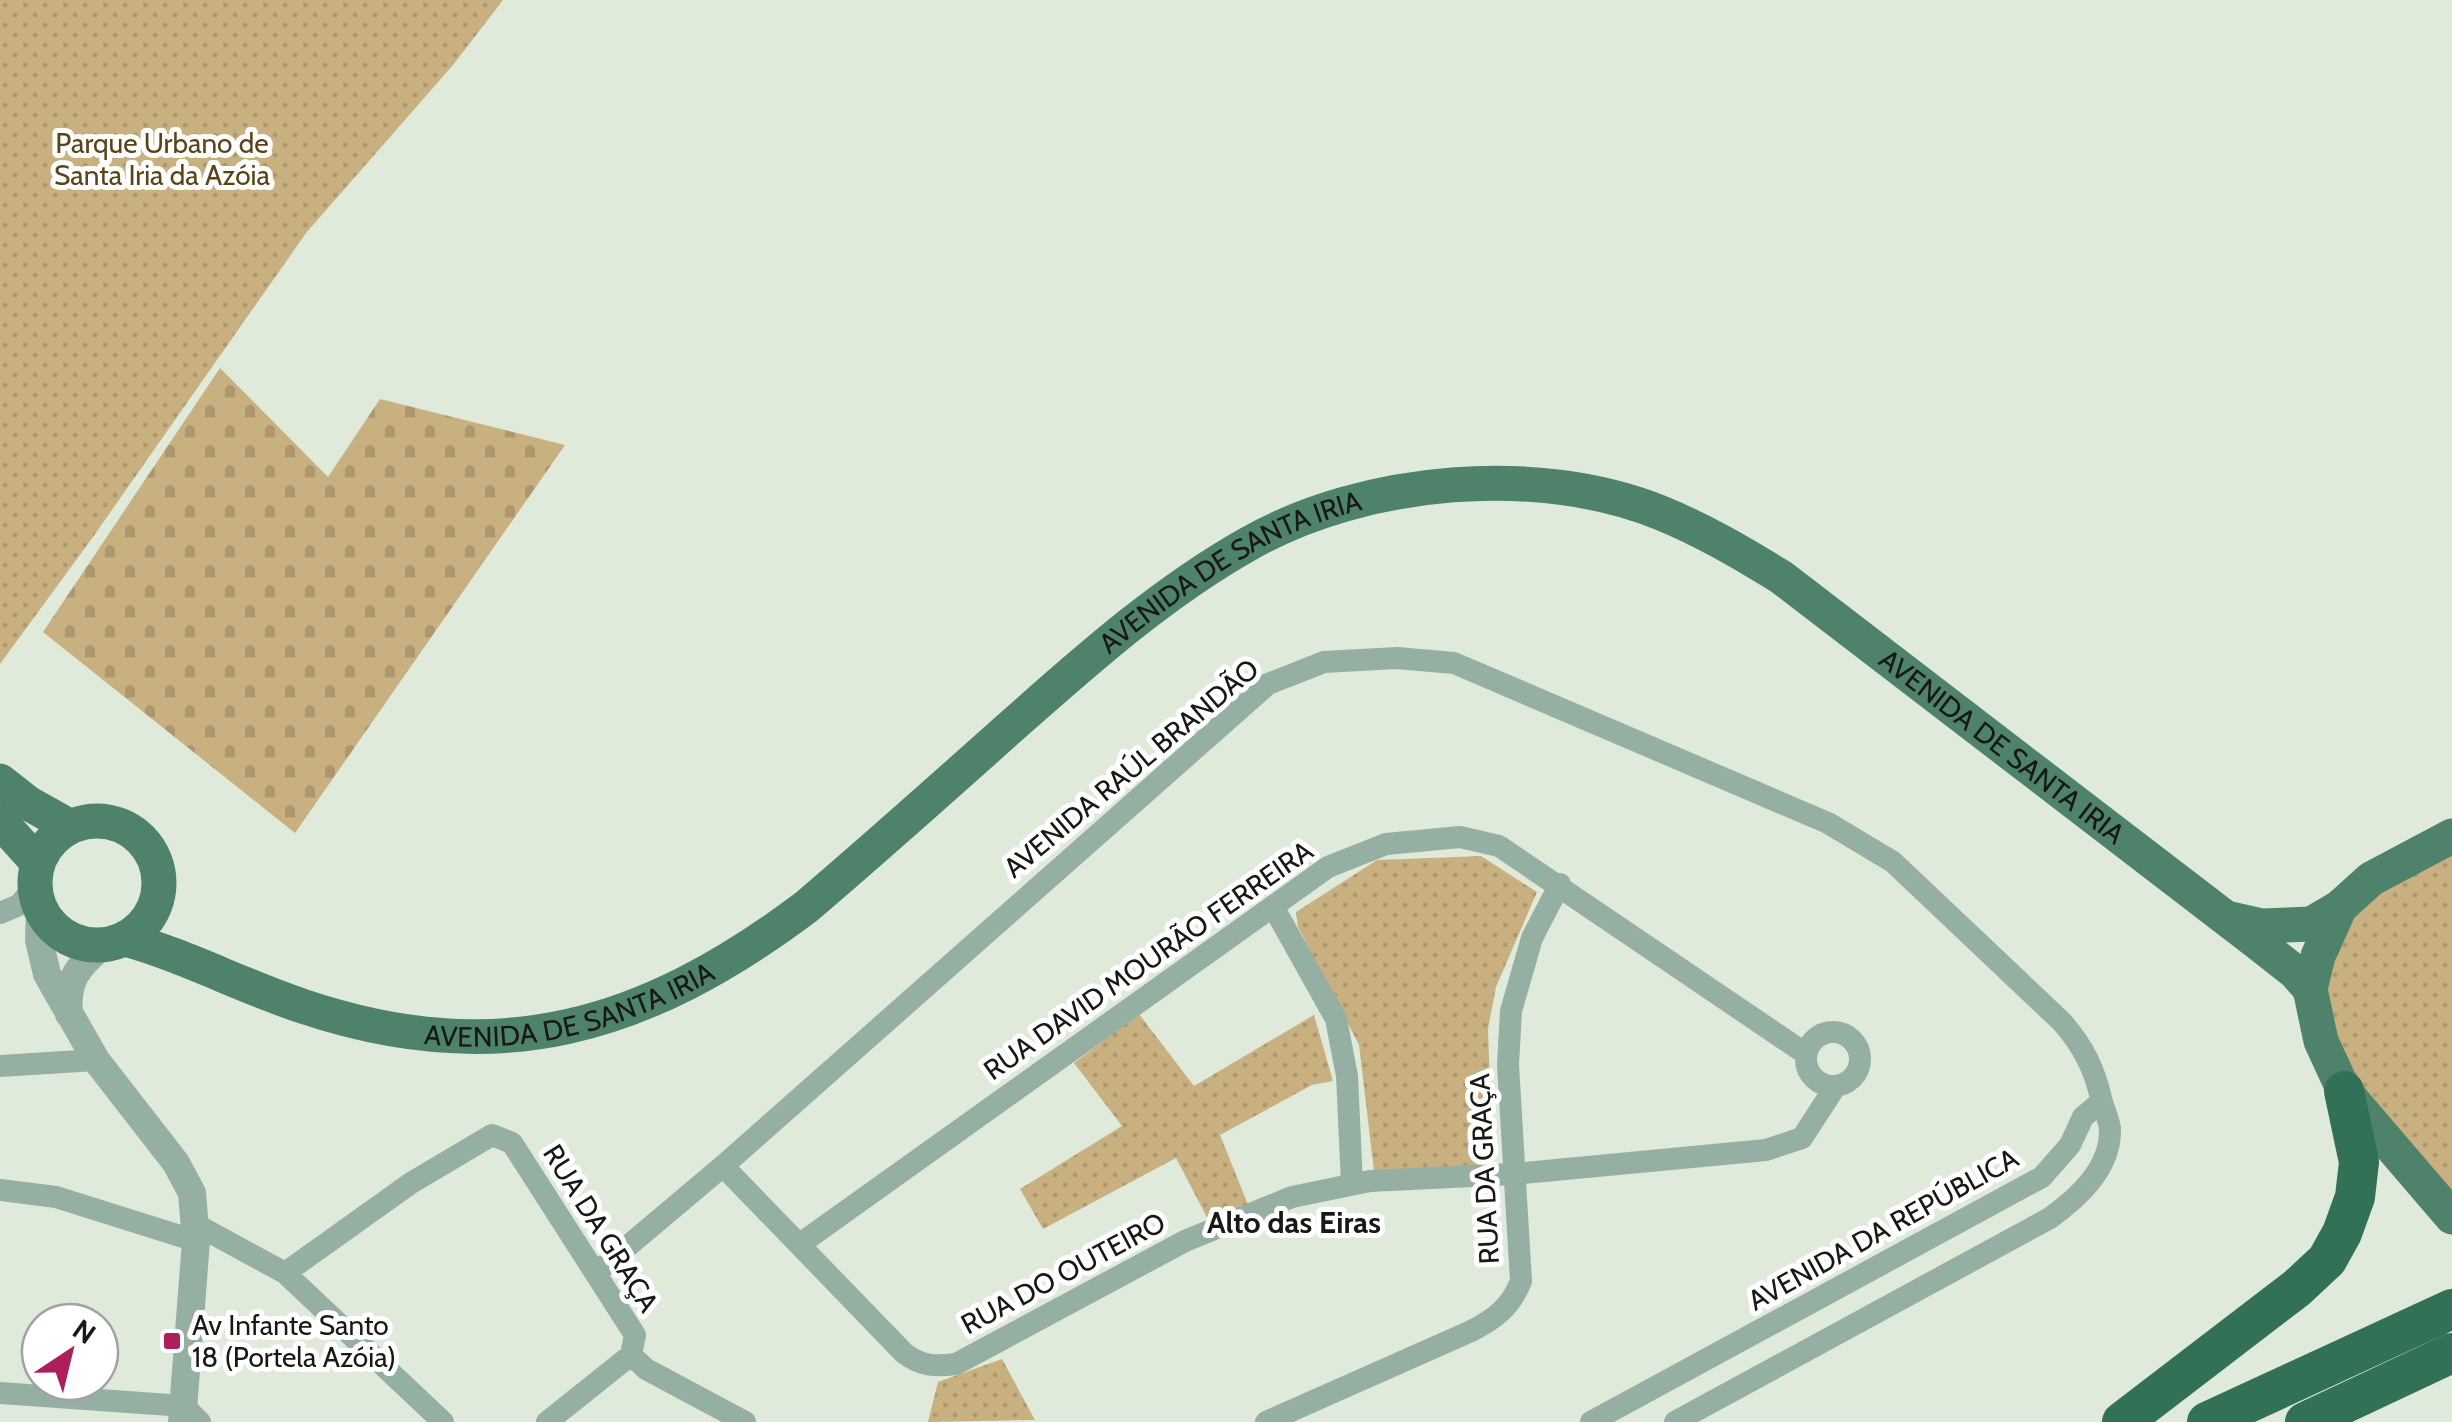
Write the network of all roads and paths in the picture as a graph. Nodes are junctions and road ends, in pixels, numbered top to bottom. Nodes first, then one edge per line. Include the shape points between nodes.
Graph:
1 (0, 781) edge
2 (0, 821) edge
3 (69, 826) junction
4 (2452, 836) edge
5 (1560, 884) junction
6 (37, 887) junction
7 (157, 903) junction
8 (2340, 907) junction
9 (1274, 908) junction
10 (0, 913) edge
11 (2220, 916) junction
12 (113, 943) junction
13 (246, 984) junction
14 (2310, 989) junction
15 (69, 1016) junction
16 (1806, 1054) junction
17 (96, 1060) junction
18 (0, 1066) edge
19 (1834, 1087) junction
20 (2344, 1091) junction
21 (2102, 1102) junction
22 (723, 1166) junction
23 (1512, 1174) junction
24 (1352, 1184) junction
25 (0, 1190) edge
26 (2452, 1217) edge
27 (195, 1233) junction
28 (800, 1244) junction
29 (285, 1273) junction
30 (596, 1273) junction
31 (2452, 1309) edge
32 (2452, 1353) edge
33 (631, 1355) junction
34 (0, 1393) edge
35 (188, 1417) edge
36 (443, 1422) edge
37 (547, 1422) edge
38 (745, 1422) edge
39 (1266, 1422) edge
40 (1591, 1422) edge
41 (1676, 1422) edge
42 (2122, 1422) edge
43 (2207, 1422) edge
44 (2305, 1422) edge

1 - 3 main road
2 - 6 main road
3 - 6 main road via 50,841
3 - 7 main road via 117,823 138,836 154,855
4 - 8 main road via 2371,878
5 - 9 street, RUA DAVID MOURÃO FERREIRA via 1499,846 1460,837 1386,844 1353,856
5 - 16 street, RUA DAVID MOURÃO FERREIRA
5 - 23 street, RUA DA GRAÇA via 1532,938 1511,1011
6 - 10 street
6 - 12 main road via 56,930 77,943
6 - 15 street via 47,974
7 - 12 main road via 145,925
7 - 13 main road, AVENIDA DE SANTA IRIA via 208,958
8 - 11 main road, AVENIDA DE SANTA IRIA via 2311,924 2262,926
8 - 14 main road
9 - 24 street via 1336,1019 1348,1076
9 - 28 street, RUA DAVID MOURÃO FERREIRA
11 - 13 main road, AVENIDA DE SANTA IRIA via 1831,614 1724,542 1592,492 1468,484 1370,497 1251,542 1105,643 806,907 758,943 641,1006 557,1030 438,1036 368,1025
11 - 14 main road, AVENIDA DE SANTA IRIA
12 - 13 main road, AVENIDA DE SANTA IRIA via 166,950
12 - 15 street via 78,966 67,991
14 - 20 main road via 2321,1042
15 - 17 street
16 - 19 street via 1809,1073
16 - 19 street via 1822,1034 1838,1032 1855,1042 1860,1068
17 - 18 street
17 - 27 street via 176,1162 192,1193
19 - 23 street, RUA DO OUTEIRO via 1802,1138 1766,1150
20 - 26 main road
20 - 42 highway via 2359,1162 2354,1198 2327,1260
21 - 22 street, AVENIDA RAÚL BRANDÃO via 2097,1076 2071,1032 1892,862 1828,823 1454,663 1397,658 1324,662 1268,684
21 - 40 street, AVENIDA DA REPÚBLICA via 2083,1117 2070,1145 2042,1177
21 - 41 street via 2110,1128 2106,1151 2079,1197
22 - 28 street, RUA DO OUTEIRO
22 - 30 street, AVENIDA RAÚL BRANDÃO
23 - 24 street, RUA DO OUTEIRO
23 - 39 street, RUA DA GRAÇA via 1521,1282 1514,1300 1491,1321
24 - 28 street, RUA DO OUTEIRO via 1292,1196 1185,1241 956,1364 939,1367 916,1363
25 - 27 street
27 - 29 street
27 - 35 street
29 - 30 street, RUA DA GRAÇA via 410,1183 492,1135 512,1142
29 - 36 street
30 - 33 street, RUA DA GRAÇA via 635,1335
31 - 43 highway
32 - 44 highway
33 - 37 street
33 - 38 street, RUA DA GRAÇA
34 - 35 street

